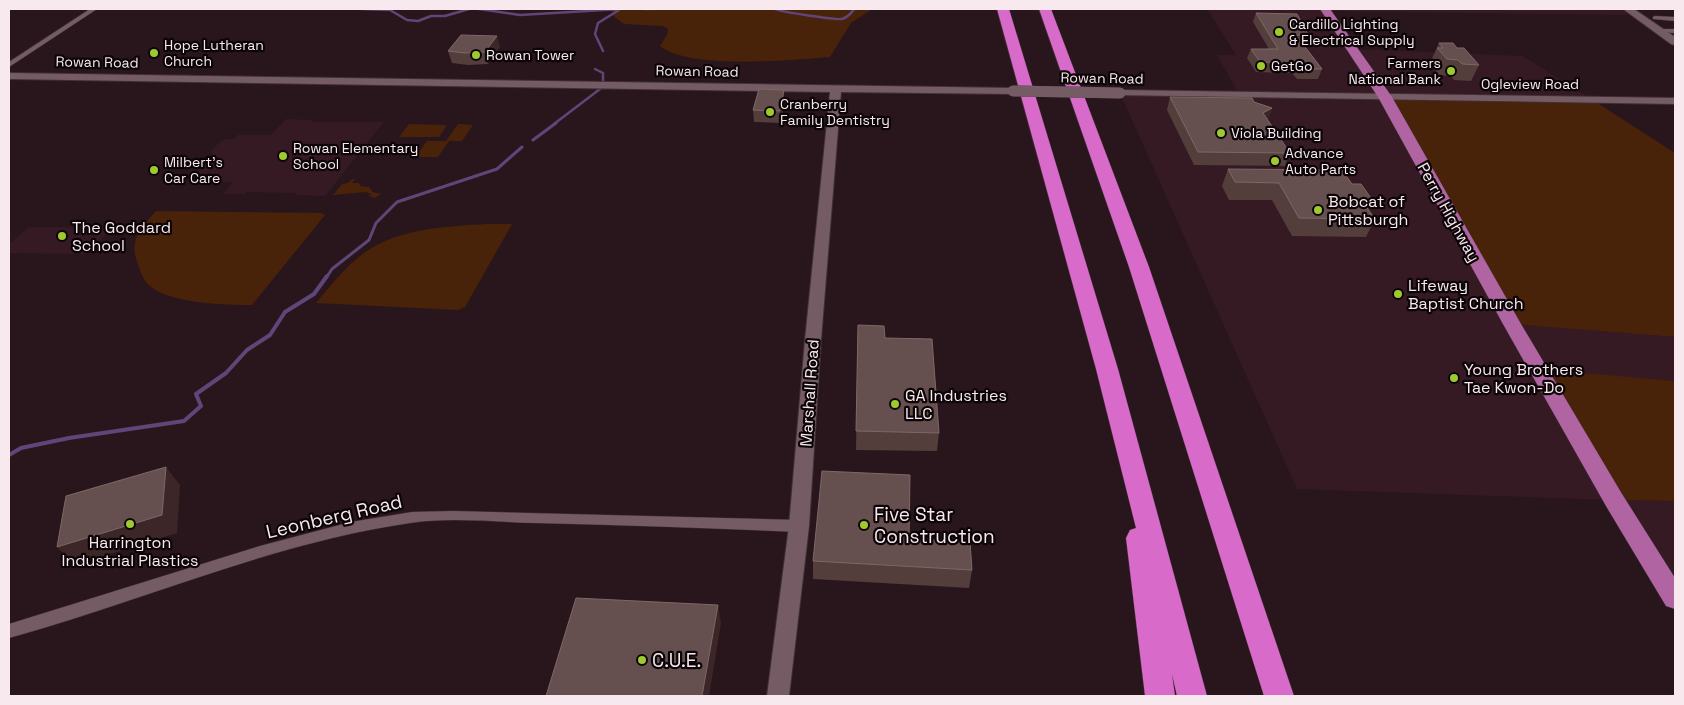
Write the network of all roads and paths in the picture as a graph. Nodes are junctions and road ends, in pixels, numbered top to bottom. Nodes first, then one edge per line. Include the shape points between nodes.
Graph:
1 (94, 9) edge
2 (1003, 9) edge
3 (1045, 9) edge
4 (1325, 9) edge
5 (1628, 9) edge
6 (1654, 18) dead end
7 (1675, 19) edge
8 (1659, 31) junction
9 (1675, 31) edge
10 (1675, 42) edge
11 (9, 65) edge
12 (9, 76) edge
13 (836, 89) junction
14 (1385, 97) junction
15 (1675, 102) edge
16 (1123, 429) junction
17 (799, 526) junction
18 (1675, 599) edge
19 (9, 631) edge
20 (778, 696) edge
21 (1160, 696) edge
22 (1192, 696) edge
23 (1279, 696) edge

1 - 11 street
2 - 16 highway
3 - 23 highway via 1138,268
4 - 14 main road, Perry Highway
5 - 8 street
6 - 7 street
8 - 9 street
8 - 10 street
12 - 13 street, Rowan Road
13 - 14 street, Rowan Road, bridge
13 - 17 street, Marshall Road
14 - 15 street, Ogleview Road
14 - 18 main road, Perry Highway via 1512,324
16 - 21 highway
16 - 22 highway
17 - 19 street, Leonberg Road via 454,516 412,518 351,528 260,552
17 - 20 street, Marshall Road

